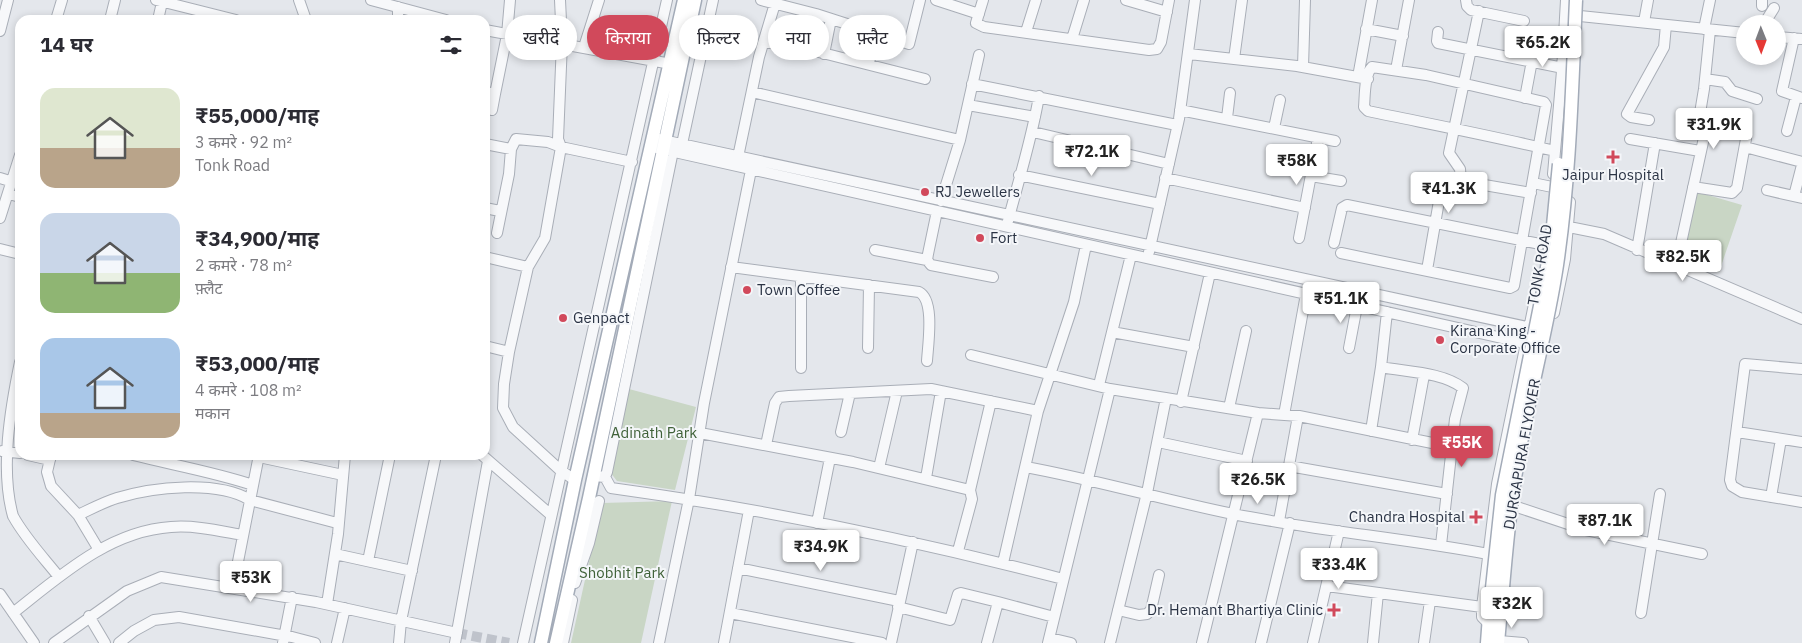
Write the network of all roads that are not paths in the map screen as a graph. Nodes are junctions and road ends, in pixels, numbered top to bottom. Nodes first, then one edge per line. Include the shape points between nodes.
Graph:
1 (8, 0) edge
2 (62, 0) edge
3 (115, 0) edge
4 (299, 0) edge
5 (370, 0) edge
6 (510, 0) edge
7 (560, 0) edge
8 (599, 0) edge
9 (667, 0) edge
10 (684, 0) edge
11 (695, 0) edge
12 (713, 0) edge
13 (761, 0) edge
14 (920, 0) edge
15 (936, 0) edge
16 (983, 0) edge
17 (1036, 0) edge
18 (1084, 0) edge
19 (1126, 0) edge
20 (1169, 0) edge
21 (1195, 0) edge
22 (1242, 0) edge
23 (1305, 0) edge
24 (1372, 0) edge
25 (1408, 0) edge
26 (1466, 0) edge
27 (1567, 0) edge
28 (1576, 0) edge
29 (1581, 0) edge
30 (1648, 0) edge
31 (1710, 0) edge
32 (159, 1) edge
33 (776, 2) edge
34 (405, 6) edge
35 (1774, 8) dead end
36 (1479, 11) junction
37 (1167, 12) junction
38 (978, 14) junction
39 (58, 15) edge
40 (111, 15) edge
41 (158, 15) edge
42 (216, 15) edge
43 (304, 15) edge
44 (431, 15) edge
45 (509, 15) edge
46 (561, 15) edge
47 (1770, 15) edge
48 (1580, 16) junction
49 (831, 19) junction
50 (1524, 21) dead end
51 (839, 22) edge
52 (1644, 22) junction
53 (1666, 25) junction
54 (1366, 28) junction
55 (829, 29) edge
56 (1707, 30) junction
57 (0, 31) edge
58 (490, 31) edge
59 (1026, 32) junction
60 (1438, 32) dead end
61 (1736, 32) edge
62 (1537, 34) dead end
63 (505, 35) edge
64 (1403, 36) junction
65 (1072, 39) junction
66 (1798, 39) edge
67 (505, 42) edge
68 (764, 42) junction
69 (768, 43) edge
70 (906, 43) edge
71 (577, 45) edge
72 (584, 46) junction
73 (1471, 48) junction
74 (1189, 54) junction
75 (829, 55) edge
76 (979, 55) dead end
77 (1234, 59) junction
78 (561, 60) edge
79 (870, 60) edge
80 (654, 61) junction
81 (1532, 61) junction
82 (670, 64) junction
83 (869, 64) junction
84 (1303, 67) junction
85 (1562, 68) junction
86 (1396, 70) junction
87 (1363, 78) junction
88 (925, 79) dead end
89 (1706, 79) junction
90 (1464, 83) junction
91 (972, 84) junction
92 (752, 92) junction
93 (490, 93) edge
94 (1230, 93) dead end
95 (1039, 96) junction
96 (1524, 98) junction
97 (1799, 98) edge
98 (1757, 99) dead end
99 (1280, 100) dead end
100 (968, 105) junction
101 (492, 110) dead end
102 (1180, 110) junction
103 (1035, 118) junction
104 (1227, 118) junction
105 (1649, 120) dead end
106 (1177, 125) junction
107 (1274, 128) junction
108 (1455, 128) junction
109 (1787, 131) dead end
110 (1033, 132) junction
111 (1318, 138) junction
112 (1630, 139) dead end
113 (960, 140) junction
114 (1335, 141) dead end
115 (1655, 144) junction
116 (490, 145) edge
117 (666, 145) junction
118 (561, 147) junction
119 (1539, 147) junction
120 (512, 149) junction
121 (1555, 151) junction
122 (1700, 151) junction
123 (738, 157) junction
124 (632, 162) junction
125 (1169, 164) junction
126 (1802, 164) edge
127 (751, 170) junction
128 (15, 175) edge
129 (1019, 175) junction
130 (1311, 176) junction
131 (0, 178) edge
132 (1165, 178) junction
133 (1461, 181) junction
134 (13, 182) junction
135 (1341, 182) dead end
136 (1552, 187) junction
137 (1693, 187) junction
138 (1532, 188) junction
139 (1767, 190) dead end
140 (9, 194) junction
141 (15, 196) edge
142 (1798, 197) edge
143 (942, 201) junction
144 (1160, 204) junction
145 (1305, 208) junction
146 (490, 209) edge
147 (500, 211) junction
148 (937, 212) junction
149 (1010, 216) junction
150 (0, 218) edge
151 (1435, 223) junction
152 (1548, 224) junction
153 (1007, 227) junction
154 (1569, 227) junction
155 (498, 233) dead end
156 (1299, 238) dead end
157 (1523, 241) junction
158 (1334, 243) dead end
159 (1086, 245) junction
160 (1545, 245) junction
161 (1150, 246) junction
162 (0, 249) edge
163 (875, 250) dead end
164 (1637, 250) junction
165 (15, 253) edge
166 (1341, 253) dead end
167 (1131, 255) junction
168 (490, 258) edge
169 (1147, 259) junction
170 (927, 260) junction
171 (1676, 266) junction
172 (528, 267) junction
173 (731, 267) junction
174 (1427, 270) junction
175 (1210, 273) junction
176 (801, 277) junction
177 (992, 278) dead end
178 (869, 285) junction
179 (1306, 294) junction
180 (1357, 306) junction
181 (1387, 312) junction
182 (1802, 319) edge
183 (1529, 328) junction
184 (1246, 331) dead end
185 (1112, 332) junction
186 (1549, 332) junction
187 (1525, 343) junction
188 (490, 347) edge
189 (1194, 347) junction
190 (1546, 347) junction
191 (868, 348) dead end
192 (1349, 348) dead end
193 (510, 352) junction
194 (970, 355) dead end
195 (927, 361) dead end
196 (1381, 367) junction
197 (801, 368) dead end
198 (1802, 369) edge
199 (1050, 373) junction
200 (1424, 375) junction
201 (15, 379) edge
202 (1099, 385) junction
203 (1110, 389) junction
204 (897, 391) junction
205 (941, 391) junction
206 (850, 393) junction
207 (1166, 398) junction
208 (991, 400) junction
209 (1181, 402) junction
210 (1229, 408) junction
211 (1038, 411) junction
212 (1258, 413) junction
213 (5, 414) edge
214 (1284, 415) junction
215 (1298, 416) junction
216 (1371, 431) junction
217 (841, 432) dead end
218 (1737, 432) junction
219 (700, 433) junction
220 (1781, 438) junction
221 (1412, 440) junction
222 (1158, 442) junction
223 (1802, 442) edge
224 (766, 445) junction
225 (1452, 447) junction
226 (2, 451) junction
227 (15, 452) edge
228 (1503, 452) junction
229 (1524, 456) junction
230 (830, 458) junction
231 (49, 460) edge
232 (152, 460) edge
233 (258, 460) edge
234 (277, 460) edge
235 (345, 460) edge
236 (389, 460) edge
237 (435, 460) edge
238 (485, 460) edge
239 (488, 460) edge
240 (1247, 461) junction
241 (1289, 466) junction
242 (1026, 467) junction
243 (879, 468) junction
244 (560, 470) junction
245 (343, 475) junction
246 (599, 476) junction
247 (926, 478) junction
248 (1088, 479) junction
249 (575, 480) junction
250 (253, 484) junction
251 (611, 488) junction
252 (970, 490) junction
253 (1147, 493) junction
254 (1447, 494) junction
255 (1660, 494) dead end
256 (1770, 497) junction
257 (594, 499) junction
258 (689, 499) junction
259 (250, 500) junction
260 (1802, 502) edge
261 (1517, 507) junction
262 (552, 510) junction
263 (749, 510) junction
264 (1234, 514) junction
265 (78, 515) junction
266 (1284, 522) junction
267 (337, 523) junction
268 (817, 523) junction
269 (1339, 531) junction
270 (243, 535) junction
271 (913, 542) junction
272 (1651, 542) junction
273 (1441, 545) junction
274 (99, 550) junction
275 (958, 551) junction
276 (335, 554) junction
277 (1488, 554) junction
278 (1702, 554) dead end
279 (579, 556) junction
280 (368, 561) junction
281 (1003, 563) junction
282 (738, 568) junction
283 (412, 571) junction
284 (1159, 575) dead end
285 (59, 577) junction
286 (1063, 579) junction
287 (1327, 586) junction
288 (233, 587) junction
289 (1378, 593) junction
290 (0, 594) edge
291 (292, 597) junction
292 (1430, 600) junction
293 (998, 602) junction
294 (327, 604) junction
295 (899, 604) junction
296 (345, 608) junction
297 (1118, 610) junction
298 (730, 612) junction
299 (13, 613) junction
300 (1641, 613) dead end
301 (89, 616) junction
302 (1054, 617) junction
303 (1490, 617) junction
304 (401, 621) junction
305 (456, 638) edge
306 (284, 639) edge
307 (1049, 640) edge
308 (1495, 642) edge
309 (34, 643) edge
310 (54, 643) edge
311 (105, 643) edge
312 (119, 643) edge
313 (315, 643) edge
314 (337, 643) edge
315 (399, 643) edge
316 (523, 643) edge
317 (542, 643) edge
318 (556, 643) edge
319 (563, 643) edge
320 (658, 643) edge
321 (724, 643) edge
322 (882, 643) edge
323 (891, 643) edge
324 (987, 643) edge
325 (1071, 643) edge
326 (1110, 643) edge
327 (1202, 643) edge
328 (1262, 643) edge
329 (1313, 643) edge
330 (1373, 643) edge
331 (1424, 643) edge
332 (1523, 643) edge

1 - 57 street
2 - 39 street
3 - 40 street
4 - 43 street
5 - 34 street
6 - 45 street
7 - 46 street
8 - 72 street
9 - 80 street
10 - 82 main road
11 - 117 main road
12 - 117 street
13 - 33 street
14 - 70 street
15 - 38 street
16 - 38 street
17 - 59 street
18 - 65 street
19 - 37 street
20 - 37 street
21 - 74 street
22 - 77 street
23 - 84 street
24 - 54 street
25 - 64 street
26 - 36 street via 1466,6
27 - 85 street, TONK ROAD
27 - 303 main road, DURGAPURA FLYOVER, bridge via 1564,111 1552,236 1502,495
28 - 303 main road, DURGAPURA FLYOVER, bridge via 1571,120 1557,266 1516,466
29 - 48 street, TONK ROAD
30 - 52 street
31 - 56 street
32 - 41 street
32 - 42 street
33 - 49 street
33 - 68 street
34 - 44 street
35 - 47 street
36 - 50 street
36 - 73 street
37 - 65 street via 1157,49
38 - 59 street via 976,23 984,27
48 - 52 street
48 - 154 street, TONK ROAD
49 - 51 street
49 - 55 street
52 - 53 street
53 - 56 street
53 - 105 street via 1664,47 1627,114 1630,118
54 - 64 street
54 - 87 street
56 - 61 street
56 - 89 street
58 - 63 street
59 - 65 street
60 - 73 street via 1437,42
62 - 81 street
64 - 86 street
66 - 97 street via 1782,91
67 - 93 street
68 - 69 street
68 - 92 street
71 - 72 street
72 - 80 street
73 - 81 street
73 - 90 street
74 - 77 street
74 - 102 street
75 - 83 street
76 - 91 street
77 - 84 street
78 - 118 street via 558,139
79 - 83 street
80 - 82 street
80 - 124 street
81 - 85 street
81 - 96 street
82 - 117 main road
83 - 88 street
84 - 87 street
85 - 121 street, TONK ROAD
86 - 87 street via 1372,67
86 - 90 street
87 - 108 street via 1364,107 1368,111
89 - 98 street via 1725,82 1732,91
89 - 122 street via 1698,125 1705,133
90 - 96 street
90 - 108 street
91 - 95 street
91 - 100 street
92 - 113 street
92 - 123 street
93 - 101 street
94 - 104 street
95 - 103 street
95 - 106 street
96 - 119 street via 1546,105
97 - 109 street
99 - 107 street
100 - 103 street
100 - 113 street
102 - 104 street
102 - 106 street
103 - 110 street
104 - 107 street
106 - 125 street
107 - 111 street
108 - 119 street
108 - 133 street via 1449,153 1460,169
110 - 125 street
110 - 129 street
111 - 114 street
111 - 130 street
112 - 115 street
113 - 143 street
115 - 122 street
115 - 164 street
116 - 120 street
117 - 123 street
117 - 127 street
117 - 246 main road
117 - 249 main road
118 - 120 street via 527,138 516,139
118 - 124 street
118 - 172 street via 545,238
119 - 121 street
119 - 138 street
120 - 147 street
121 - 136 street, TONK ROAD
122 - 137 street
123 - 143 street
124 - 244 street
125 - 132 street
126 - 137 street via 1746,143 1737,188 1732,193
126 - 142 street
127 - 148 street
127 - 173 street
128 - 134 street
129 - 144 street
129 - 149 street
130 - 135 street
130 - 145 street
131 - 134 street
132 - 144 street
132 - 145 street
133 - 138 street
133 - 151 street via 1456,188 1442,195
134 - 140 street
136 - 138 street
136 - 152 street, TONK ROAD
137 - 171 street
138 - 157 street
139 - 142 street
140 - 141 street
140 - 150 street
143 - 149 street
144 - 161 street
145 - 156 street
146 - 147 street
147 - 155 street
148 - 153 street
148 - 170 street
149 - 153 street
149 - 161 street
151 - 157 street
151 - 158 street via 1344,206
151 - 174 street
152 - 154 street
152 - 160 street, TONK ROAD
153 - 159 street
154 - 164 street via 1596,231
154 - 186 street, TONK ROAD via 1560,289
157 - 160 street
157 - 174 street via 1512,287
159 - 167 street
159 - 199 street via 1074,302
160 - 183 street, TONK ROAD
161 - 169 street
161 - 183 street
162 - 165 street
163 - 170 street
164 - 171 street
166 - 174 street
167 - 169 street
167 - 185 street
168 - 172 street
169 - 175 street
170 - 177 street via 943,268
171 - 182 street
172 - 193 street
173 - 176 street
173 - 219 street
175 - 179 street
175 - 189 street
176 - 178 street
176 - 197 street
178 - 191 street
178 - 195 street via 924,295 929,304
179 - 180 street
179 - 214 street
180 - 181 street
180 - 192 street
181 - 187 street
181 - 196 street
183 - 186 street
183 - 187 street, TONK ROAD
184 - 210 street
185 - 189 street
185 - 202 street
186 - 190 street, TONK ROAD
187 - 190 street
187 - 228 street, TONK ROAD
188 - 193 street
189 - 209 street
190 - 229 street, TONK ROAD
193 - 244 street via 503,396 506,418 512,428
194 - 199 street
196 - 200 street
196 - 216 street
198 - 218 street via 1745,364
199 - 202 street
199 - 211 street
200 - 221 street
200 - 225 street via 1455,382 1463,388
201 - 213 street
202 - 203 street
203 - 207 street
203 - 248 street
204 - 205 street
204 - 206 street
204 - 243 street
205 - 208 street
205 - 247 street
206 - 217 street
206 - 224 street via 779,397 774,403
207 - 209 street
207 - 222 street
208 - 211 street
208 - 252 street
209 - 210 street
210 - 212 street
211 - 242 street
212 - 214 street
212 - 240 street
213 - 226 street
214 - 215 street
215 - 216 street
215 - 241 street
216 - 221 street
218 - 220 street
218 - 256 street via 1730,480 1732,486 1742,492
219 - 224 street
219 - 258 street
220 - 223 street
220 - 256 street
221 - 225 street
222 - 240 street
222 - 253 street
224 - 230 street
225 - 254 street
226 - 227 street
226 - 285 street via 3,492 12,514
228 - 229 street
228 - 277 street, TONK ROAD
229 - 261 street, TONK ROAD
230 - 243 street
230 - 268 street
231 - 265 street via 47,472 51,486
232 - 250 street
233 - 250 street
234 - 245 street
235 - 245 street
236 - 280 street
237 - 283 street
238 - 305 street
239 - 262 street
240 - 264 street
241 - 254 street
241 - 266 street
242 - 248 street
242 - 281 street
243 - 247 street
244 - 249 street
244 - 262 street
245 - 267 street
246 - 251 street
246 - 257 main road
247 - 252 street
248 - 253 street
248 - 286 street
249 - 317 main road
250 - 259 street
251 - 257 street
251 - 258 street
252 - 275 street via 972,499
253 - 264 street
253 - 297 street
254 - 273 street
255 - 272 street
256 - 260 street
257 - 279 main road
257 - 279 street via 596,512 589,543
258 - 263 street
258 - 320 street
259 - 265 street via 222,491 173,488 115,498
259 - 267 street
259 - 270 street
261 - 272 street via 1586,530
261 - 308 street, TONK ROAD via 1505,627
262 - 316 street
263 - 268 street
263 - 282 street
264 - 266 street
264 - 327 street
265 - 274 street
266 - 269 street
266 - 328 street
267 - 276 street
268 - 271 street
269 - 273 street
269 - 287 street
270 - 274 street via 172,527 142,531
270 - 288 street
271 - 275 street
271 - 295 street
272 - 278 street
272 - 300 street
273 - 277 street
274 - 285 street
275 - 281 street
276 - 280 street
276 - 294 street
277 - 303 street, TONK ROAD
279 - 318 main road
279 - 319 street
280 - 283 street
281 - 286 street
282 - 295 street
282 - 298 street
283 - 304 street
284 - 297 street via 1149,613 1142,616
285 - 299 street
286 - 302 street
287 - 289 street
287 - 329 street
288 - 291 street
288 - 301 street via 161,577 127,591
289 - 292 street
289 - 330 street
290 - 299 street
291 - 294 street
291 - 306 street
292 - 303 street
292 - 331 street
293 - 295 street via 958,594 950,620
293 - 302 street
293 - 324 street
294 - 296 street
295 - 323 street
296 - 304 street
296 - 314 street
297 - 326 street
298 - 321 street
298 - 322 street
299 - 309 street
301 - 310 street
301 - 311 street
302 - 307 street
303 - 308 main road, DURGAPURA FLYOVER
304 - 305 street
304 - 315 street
306 - 312 street via 179,617 154,620
306 - 313 street
307 - 325 street
308 - 332 street

